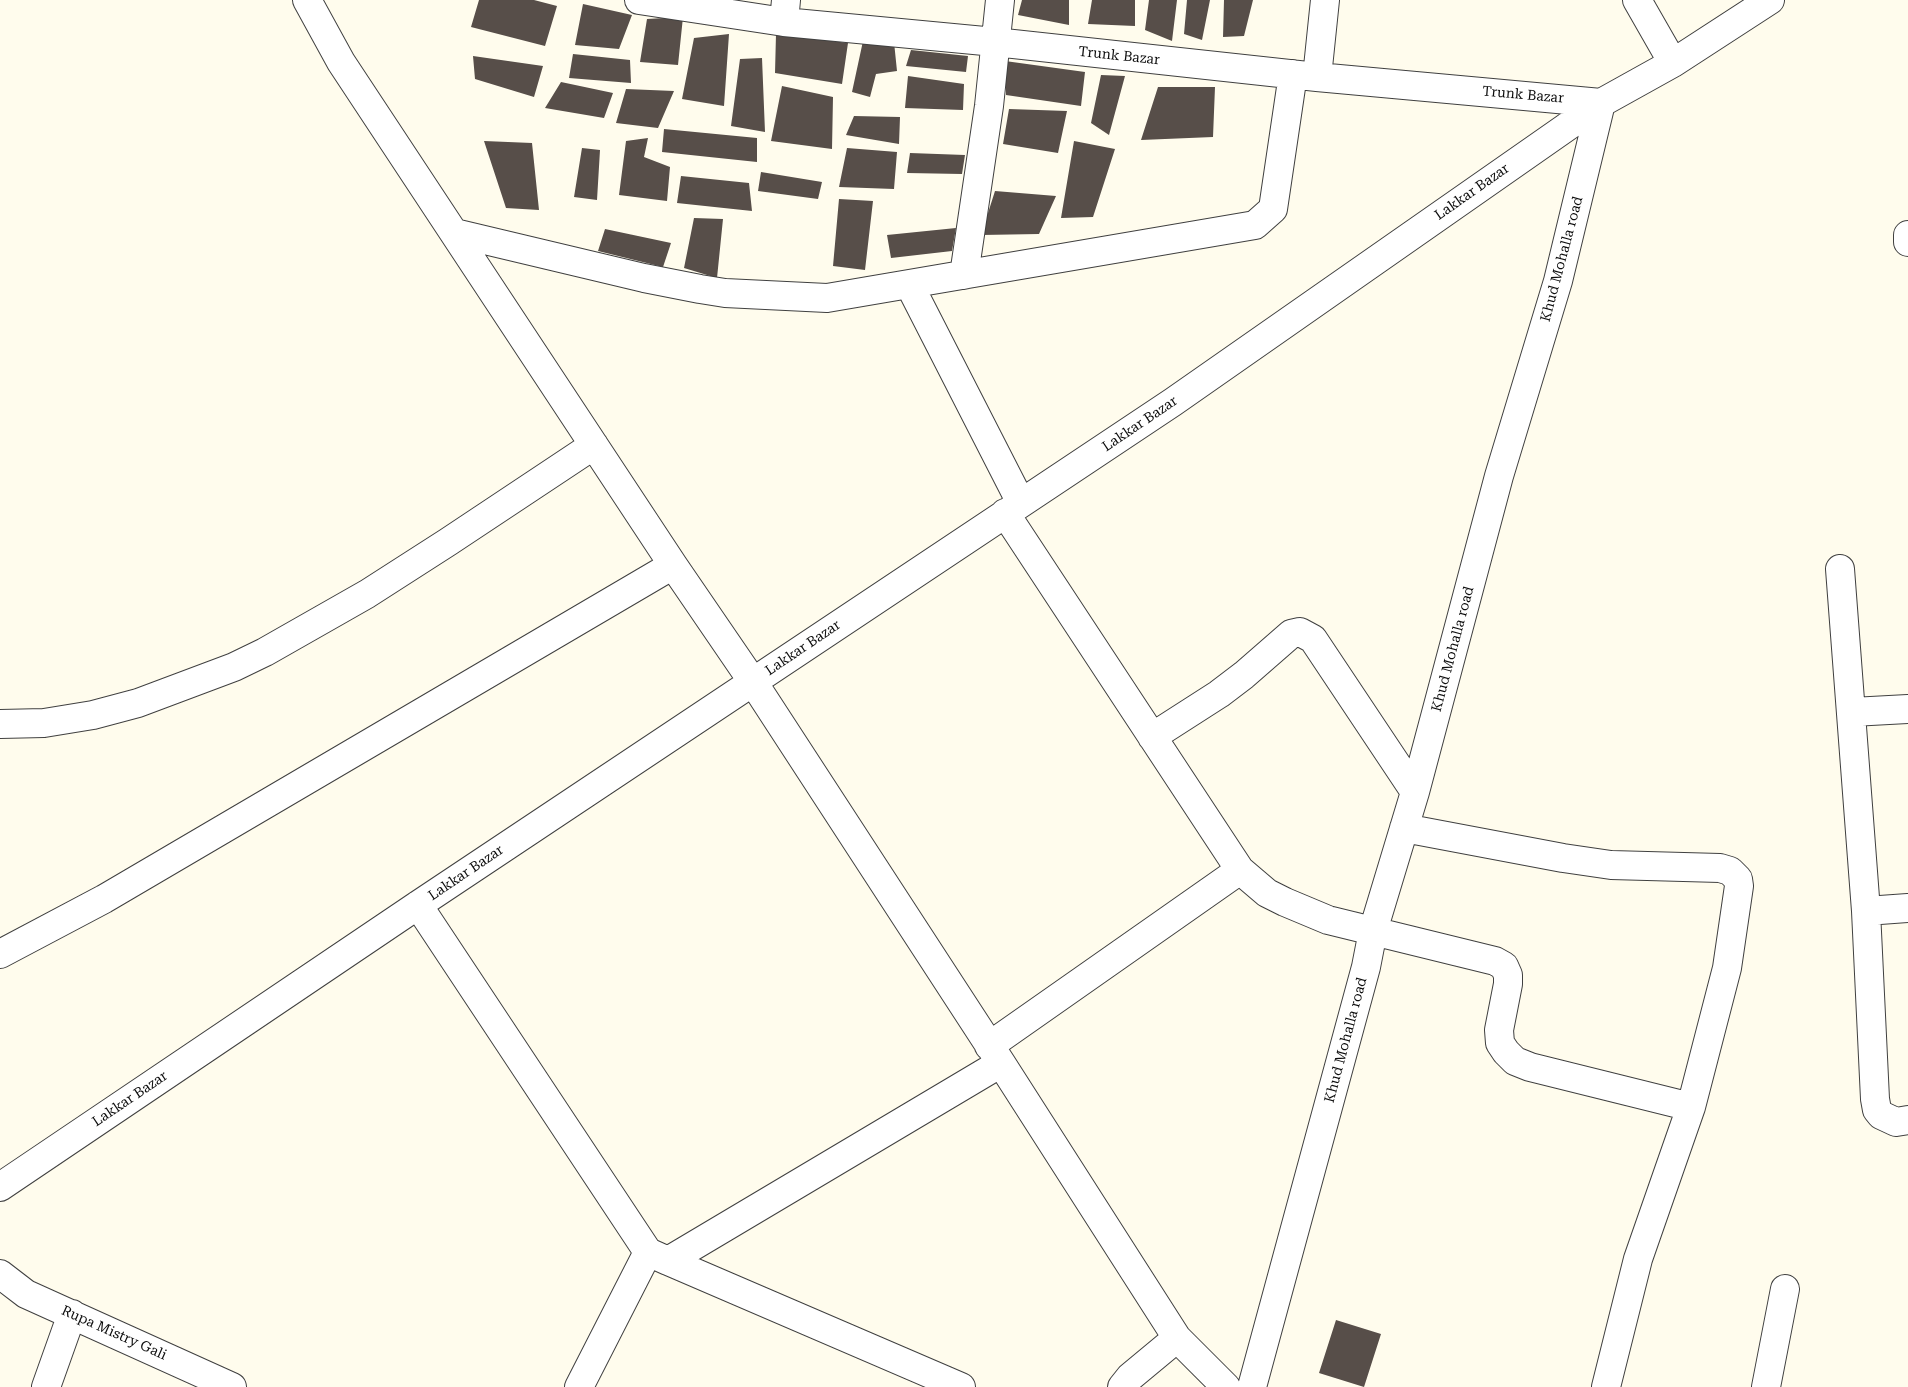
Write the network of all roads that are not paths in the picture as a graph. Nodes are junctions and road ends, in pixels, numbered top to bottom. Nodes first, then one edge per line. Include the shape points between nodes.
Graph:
1 (307, 0) edge
2 (639, 0) edge
3 (1000, 0) edge
4 (1325, 0) edge
5 (1637, 0) edge
6 (1770, 0) edge
7 (785, 11) edge
8 (995, 42) junction
9 (1673, 63) junction
10 (1305, 76) junction
11 (1601, 103) junction
12 (454, 233) junction
13 (1908, 235) edge
14 (1908, 242) edge
15 (964, 275) junction
16 (909, 284) junction
17 (594, 445) junction
18 (1013, 508) junction
19 (673, 565) junction
20 (1840, 569) dead end
21 (753, 682) junction
22 (1908, 709) edge
23 (1852, 712) junction
24 (0, 724) edge
25 (1152, 737) junction
26 (1415, 792) junction
27 (1404, 828) junction
28 (1240, 870) junction
29 (418, 905) junction
30 (1908, 908) edge
31 (1866, 911) junction
32 (1373, 931) junction
33 (0, 954) edge
34 (995, 1055) junction
35 (1691, 1107) junction
36 (1908, 1120) edge
37 (0, 1187) edge
38 (658, 1257) junction
39 (0, 1274) edge
40 (1785, 1290) dead end
41 (72, 1314) junction
42 (1177, 1338) junction
43 (46, 1387) edge
44 (232, 1387) edge
45 (579, 1387) edge
46 (961, 1387) edge
47 (1122, 1387) edge
48 (1226, 1387) edge
49 (1252, 1387) edge
50 (1606, 1387) edge
51 (1766, 1387) edge

1 - 12 street via 341,62
2 - 7 street, Trunk Bazar
3 - 8 street
4 - 10 street
5 - 9 street
6 - 9 street
7 - 8 street, Trunk Bazar
8 - 10 street, Trunk Bazar
8 - 15 street
9 - 11 street
10 - 11 street, Trunk Bazar
10 - 15 street via 1273,209 1255,225
11 - 18 street, Lakkar Bazar via 1173,402
11 - 26 street, Khud Mohalla road via 1558,281 1499,476
12 - 16 street via 644,278 725,293 827,298
12 - 17 street
13 - 14 street
15 - 16 street
16 - 18 street
17 - 19 street
17 - 24 street via 367,594 234,667 138,703 93,715 44,723
18 - 21 street, Lakkar Bazar
18 - 25 street
19 - 21 street
19 - 33 street via 104,899
20 - 23 street
21 - 29 street, Lakkar Bazar
21 - 34 street
22 - 23 street
23 - 31 street
25 - 26 street via 1244,676 1291,634 1300,632 1313,639
25 - 28 street
26 - 27 street, Khud Mohalla road
27 - 32 street, Khud Mohalla road
27 - 35 street via 1611,865 1720,868 1734,874 1740,886 1727,968
28 - 32 street via 1267,893 1285,902 1328,920
28 - 34 street
29 - 37 street, Lakkar Bazar
29 - 38 street
30 - 31 street
31 - 36 street via 1875,1099 1881,1115 1896,1122
32 - 35 street via 1504,966 1508,984 1499,1030 1500,1043 1515,1061 1530,1068
32 - 49 street, Khud Mohalla road
34 - 38 street
34 - 42 street
35 - 50 street via 1638,1259
38 - 45 street
38 - 46 street
39 - 41 street, Rupa Mistry Gali via 26,1294
40 - 51 street
41 - 43 street
41 - 44 street, Rupa Mistry Gali
42 - 47 street
42 - 48 street

